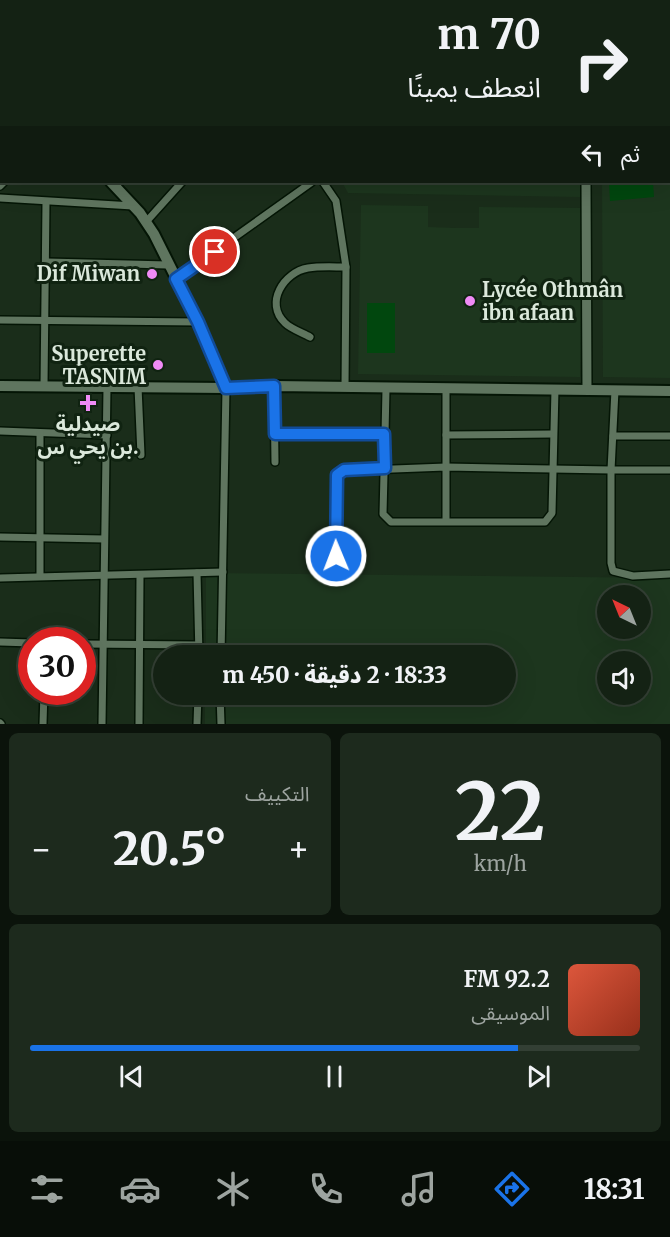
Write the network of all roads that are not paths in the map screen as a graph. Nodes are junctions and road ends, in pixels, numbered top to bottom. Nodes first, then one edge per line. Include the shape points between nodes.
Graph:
1 (112, 183) edge
2 (181, 183) edge
3 (311, 183) edge
4 (324, 183) edge
5 (586, 183) edge
6 (0, 198) edge
7 (46, 202) junction
8 (133, 206) junction
9 (146, 222) junction
10 (46, 262) junction
11 (168, 265) junction
12 (346, 267) junction
13 (176, 279) junction
14 (0, 320) edge
15 (45, 320) junction
16 (198, 322) junction
17 (310, 337) dead end
18 (0, 386) edge
19 (274, 386) junction
20 (44, 387) junction
21 (138, 387) junction
22 (345, 387) junction
23 (107, 388) junction
24 (226, 388) junction
25 (386, 389) junction
26 (555, 389) junction
27 (587, 389) junction
28 (446, 390) junction
29 (615, 390) junction
30 (670, 391) edge
31 (0, 431) edge
32 (40, 433) junction
33 (275, 434) junction
34 (384, 434) junction
35 (553, 434) junction
36 (106, 435) junction
37 (446, 435) junction
38 (613, 436) junction
39 (670, 436) edge
40 (141, 455) dead end
41 (275, 462) dead end
42 (446, 467) junction
43 (385, 468) junction
44 (552, 469) junction
45 (611, 470) junction
46 (670, 470) edge
47 (446, 521) junction
48 (0, 537) edge
49 (39, 538) junction
50 (104, 539) junction
51 (336, 556) dead end
52 (223, 572) junction
53 (197, 573) junction
54 (670, 574) edge
55 (103, 575) junction
56 (40, 576) junction
57 (140, 576) junction
58 (0, 578) edge
59 (0, 642) edge
60 (18, 643) edge
61 (96, 644) edge
62 (102, 644) junction
63 (141, 644) junction
64 (199, 645) joint
65 (221, 645) edge
66 (44, 705) edge
67 (198, 705) edge
68 (220, 705) edge
69 (43, 724) edge
70 (102, 724) edge
71 (139, 724) edge
72 (197, 724) edge
73 (221, 724) edge

1 - 8 main road
2 - 9 street
3 - 13 street
4 - 12 street via 336,201
5 - 27 street
6 - 7 street
7 - 8 street
7 - 10 street
8 - 9 main road
9 - 11 main road
10 - 11 street
10 - 15 street
11 - 13 main road
12 - 17 street via 308,268 282,282 277,307 285,323
12 - 22 street
13 - 16 main road
14 - 15 street
15 - 16 street
15 - 20 street
16 - 24 main road
18 - 20 main road
19 - 22 main road
19 - 24 main road
19 - 33 street
20 - 23 main road
21 - 23 main road
21 - 24 main road
21 - 40 street
22 - 25 main road
23 - 36 street
24 - 52 street
25 - 28 main road
25 - 34 street
26 - 27 main road
26 - 28 main road
26 - 35 street
27 - 29 main road
28 - 37 street
29 - 30 main road
29 - 38 street
31 - 32 street
32 - 36 street
32 - 49 street
33 - 34 street
33 - 41 street
34 - 43 street
35 - 37 street
35 - 44 street
36 - 50 street
37 - 42 street
38 - 39 street
38 - 45 street
42 - 43 street
42 - 44 street
42 - 47 street
43 - 47 street via 382,514 386,519
43 - 51 street via 344,470 337,475
44 - 45 street
44 - 47 street via 552,513 545,522
45 - 46 street
45 - 54 street via 613,570 633,576
48 - 49 street
49 - 50 street
49 - 56 street
50 - 55 street
52 - 53 street
52 - 65 street
53 - 57 street
53 - 64 street
55 - 56 street
55 - 57 street
55 - 62 street
56 - 58 street
57 - 63 street
59 - 60 street
61 - 62 street
62 - 63 street
62 - 70 street
63 - 64 street
63 - 71 street
66 - 69 street
67 - 72 street
68 - 73 street

